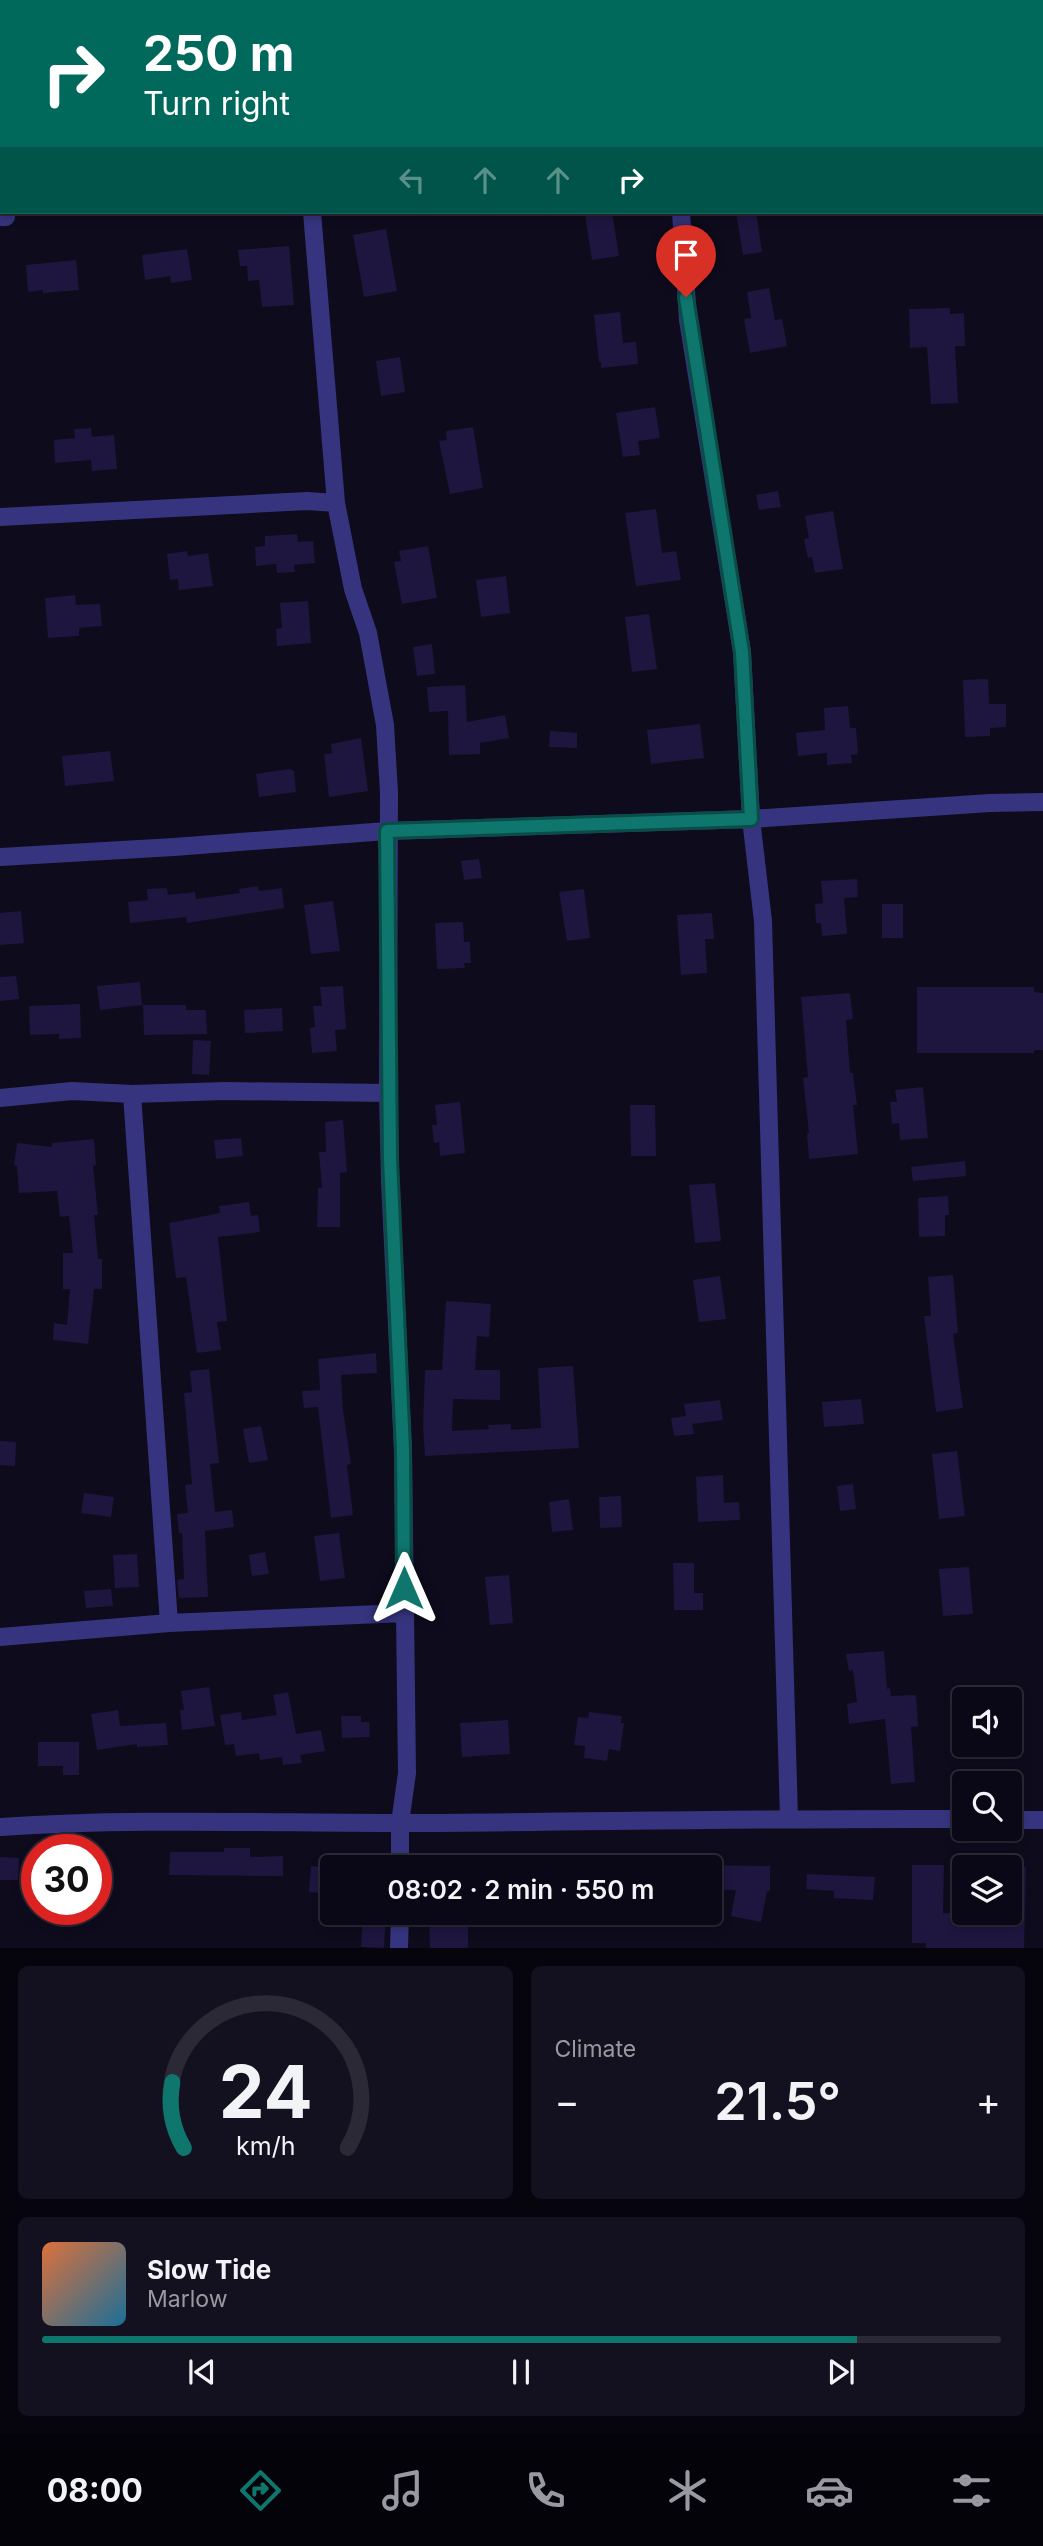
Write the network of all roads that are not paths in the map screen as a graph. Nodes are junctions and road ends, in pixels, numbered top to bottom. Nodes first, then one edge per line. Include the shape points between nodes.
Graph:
1 (312, 214) edge
2 (681, 214) edge
3 (336, 503) junction
4 (0, 517) edge
5 (1043, 802) edge
6 (751, 819) junction
7 (387, 831) junction
8 (0, 856) edge
9 (388, 1093) junction
10 (132, 1094) junction
11 (0, 1098) edge
12 (404, 1613) junction
13 (169, 1623) junction
14 (0, 1637) edge
15 (789, 1818) junction
16 (952, 1819) edge
17 (1022, 1820) edge
18 (1043, 1820) edge
19 (400, 1823) junction
20 (0, 1827) edge
21 (400, 1855) edge
22 (400, 1925) edge
23 (399, 1948) edge

1 - 3 street
2 - 6 street via 688,320 742,652
3 - 4 street
3 - 7 street via 385,725
5 - 6 street
6 - 7 street
6 - 15 street via 763,921
7 - 8 street
7 - 9 street
9 - 10 street
9 - 12 street via 403,1450
10 - 11 street via 72,1091
10 - 13 street
12 - 13 street
12 - 19 street via 407,1773
13 - 14 street
15 - 16 street
15 - 19 street
17 - 18 street
19 - 20 street via 78,1822
19 - 21 street
22 - 23 street

